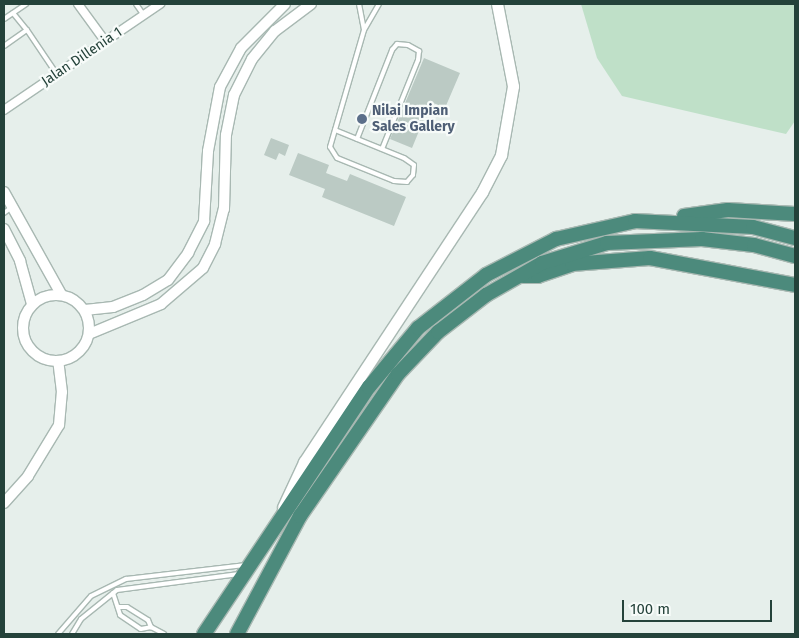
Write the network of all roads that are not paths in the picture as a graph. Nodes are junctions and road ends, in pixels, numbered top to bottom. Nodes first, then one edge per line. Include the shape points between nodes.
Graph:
1 (26, 4) edge
2 (78, 4) edge
3 (136, 4) edge
4 (160, 4) edge
5 (285, 4) edge
6 (312, 4) edge
7 (359, 4) edge
8 (379, 4) edge
9 (497, 4) edge
10 (13, 13) junction
11 (144, 14) junction
12 (4, 19) edge
13 (27, 30) junction
14 (364, 30) junction
15 (104, 41) junction
16 (4, 46) edge
17 (56, 73) junction
18 (4, 110) edge
19 (335, 130) junction
20 (357, 139) junction
21 (382, 149) junction
22 (4, 192) edge
23 (8, 210) edge
24 (795, 214) edge
25 (659, 220) junction
26 (4, 229) edge
27 (795, 238) edge
28 (795, 256) edge
29 (517, 276) junction
30 (795, 285) edge
31 (60, 294) junction
32 (32, 304) junction
33 (85, 310) junction
34 (89, 334) junction
35 (58, 361) junction
36 (4, 503) edge
37 (274, 526) junction
38 (247, 569) junction
39 (113, 593) junction
40 (118, 607) junction
41 (151, 628) junction
42 (58, 634) edge
43 (72, 634) edge
44 (164, 634) edge
45 (204, 634) edge
46 (237, 634) edge

1 - 10 lane
2 - 15 street
3 - 11 lane
4 - 11 street, Jalan Dillenia 1
5 - 33 street via 241,48 220,87 208,151 204,221 188,253 168,280 143,295 113,307
6 - 34 street via 275,32 252,59 234,94 226,135 224,209 215,244 203,268 161,304
7 - 14 lane
8 - 14 lane
9 - 37 main road via 513,86 501,155 482,192 304,462
10 - 12 lane
10 - 13 lane
11 - 15 street, Jalan Dillenia 1
13 - 16 lane
13 - 17 lane
14 - 19 lane
15 - 17 street, Jalan Dillenia 1
17 - 18 street, Jalan Dillenia 1
19 - 20 lane
19 - 21 lane via 330,147 337,158 394,181 407,182 414,175 414,165
20 - 21 lane
20 - 21 lane via 392,50 397,44 408,45 419,51 418,60
22 - 23 street
23 - 31 street
24 - 25 highway via 728,210
25 - 27 highway via 753,227
25 - 37 highway via 619,224 556,239 516,257 454,297 418,328 369,387
26 - 32 street via 20,261
28 - 29 highway via 754,245 655,239 578,250
29 - 30 highway via 538,276 572,264 650,258
29 - 46 highway via 464,310 398,374 300,516
31 - 32 street via 41,298
31 - 33 street
32 - 35 street via 23,322 25,341 38,356
33 - 34 street
34 - 35 street via 78,353
35 - 36 street via 62,392 59,425 28,476
37 - 38 highway
38 - 39 lane via 141,585
38 - 42 lane via 126,579 91,596
38 - 45 highway
39 - 40 lane
39 - 43 lane via 82,620
40 - 41 lane via 134,611 148,620
40 - 41 lane via 120,615 141,629
41 - 44 lane

